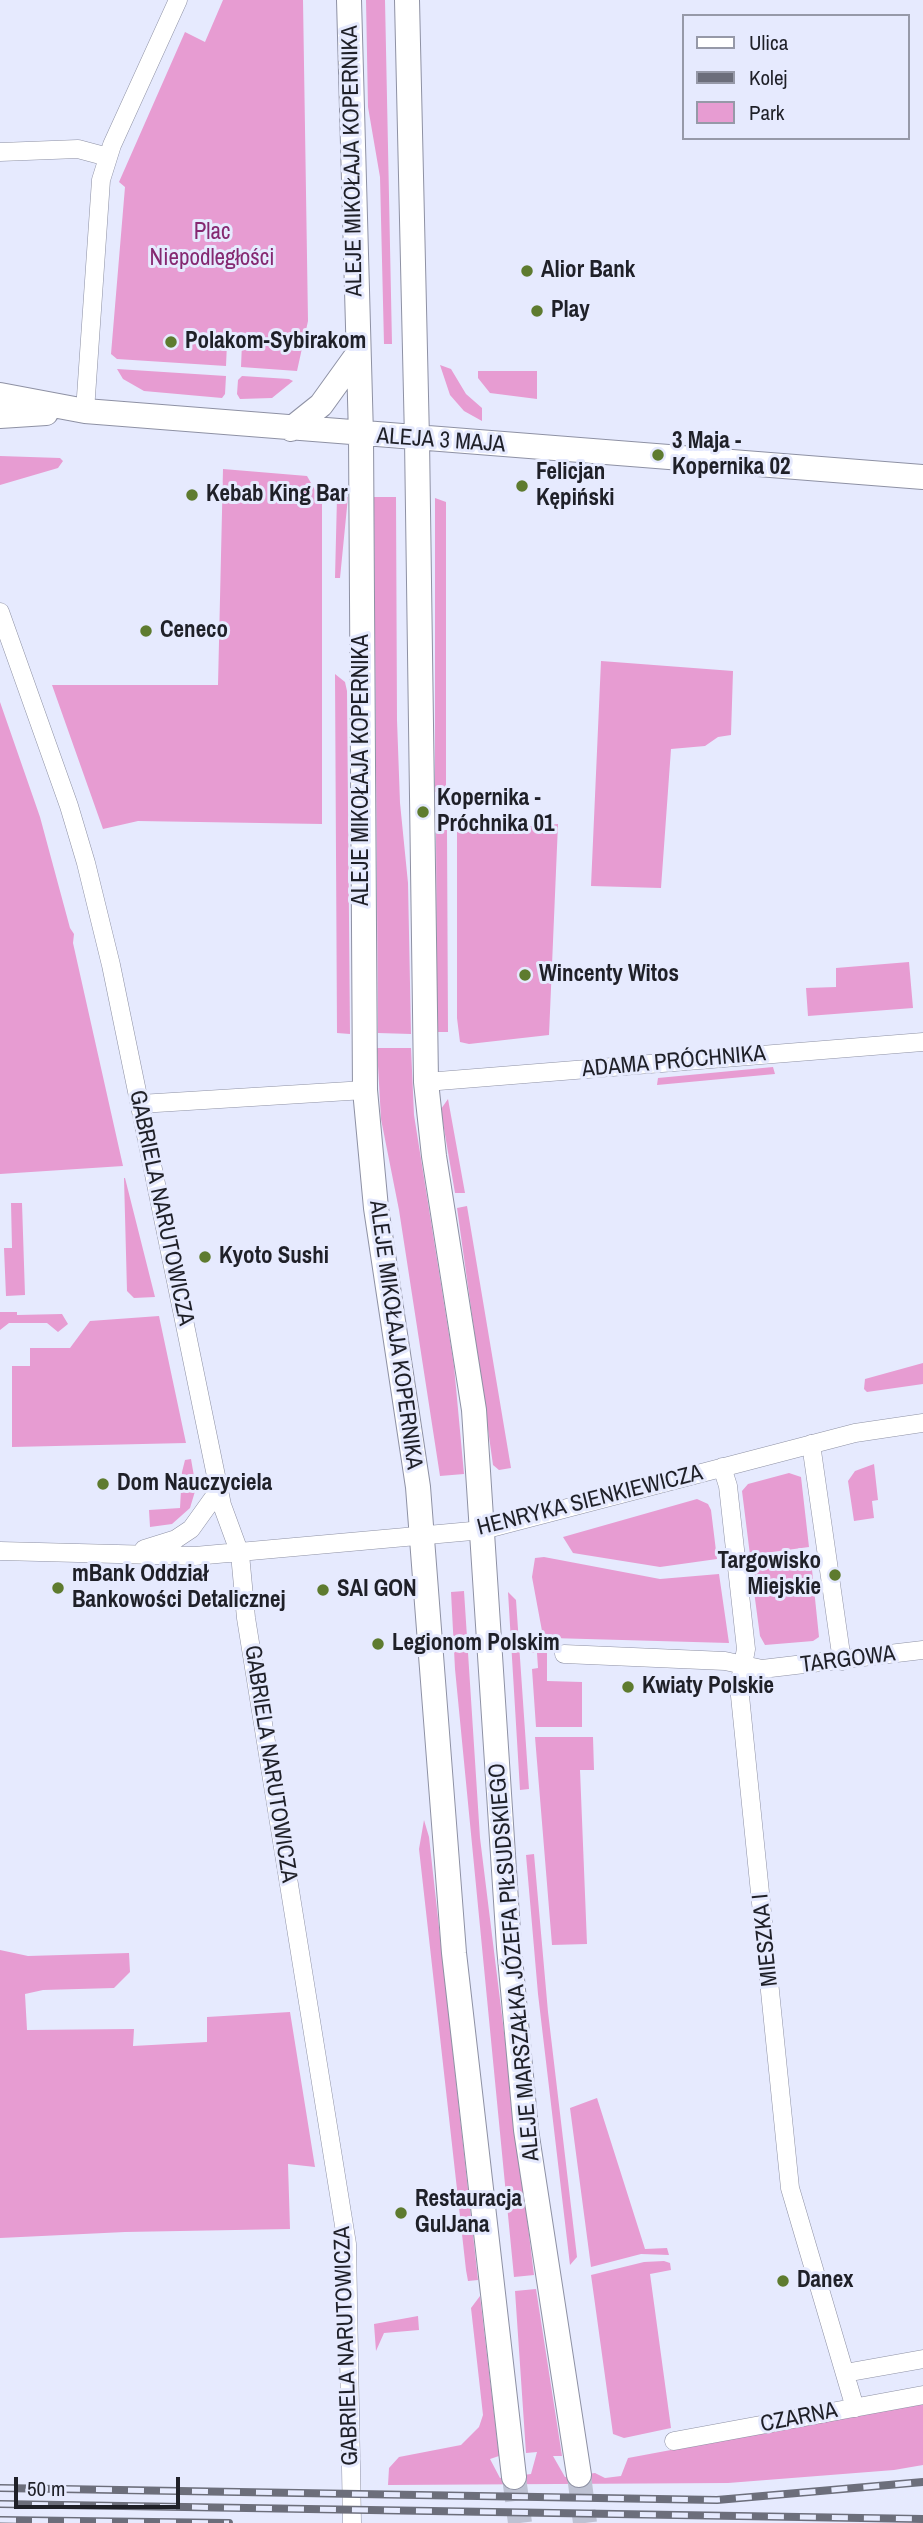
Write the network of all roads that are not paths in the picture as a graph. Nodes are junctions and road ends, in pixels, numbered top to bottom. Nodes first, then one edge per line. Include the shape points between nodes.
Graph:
1 (178, 0) edge
2 (349, 0) edge
3 (407, 0) edge
4 (0, 152) edge
5 (108, 157) junction
6 (357, 355) junction
7 (0, 395) edge
8 (85, 411) junction
9 (0, 416) edge
10 (291, 429) junction
11 (360, 435) junction
12 (417, 439) junction
13 (923, 477) edge
14 (0, 612) edge
15 (923, 1042) edge
16 (426, 1082) junction
17 (365, 1090) junction
18 (140, 1104) junction
19 (923, 1423) edge
20 (811, 1444) junction
21 (723, 1467) junction
22 (219, 1490) junction
23 (483, 1530) junction
24 (421, 1536) junction
25 (0, 1552) edge
26 (131, 1552) junction
27 (240, 1554) junction
28 (923, 1650) edge
29 (564, 1654) dead end
30 (842, 1661) junction
31 (742, 1664) junction
32 (923, 2359) edge
33 (845, 2373) junction
34 (923, 2395) edge
35 (855, 2407) junction
36 (674, 2441) dead end
37 (579, 2475) tunnel mouth
38 (514, 2477) tunnel mouth
39 (352, 2523) edge

1 - 5 street
2 - 6 main road, ALEJE MIKOŁAJA KOPERNIKA
3 - 12 main road
4 - 5 street via 79,149
5 - 8 street via 100,191
6 - 10 main road via 321,405
6 - 11 main road, ALEJE MIKOŁAJA KOPERNIKA
7 - 8 main road
8 - 9 main road
8 - 10 main road, ALEJA 3 MAJA
10 - 11 main road, ALEJA 3 MAJA
11 - 12 main road, ALEJA 3 MAJA
11 - 17 main road, ALEJE MIKOŁAJA KOPERNIKA
12 - 13 main road, ALEJA 3 MAJA
12 - 16 main road
14 - 18 street, GABRIELA NARUTOWICZA via 86,863
15 - 16 street, ADAMA PRÓCHNIKA
16 - 23 main road via 474,1410
17 - 18 street
17 - 24 main road, ALEJE MIKOŁAJA KOPERNIKA via 376,1208 415,1462
18 - 22 street, GABRIELA NARUTOWICZA
19 - 20 street, HENRYKA SIENKIEWICZA
20 - 21 street, HENRYKA SIENKIEWICZA
20 - 30 street
21 - 23 street, HENRYKA SIENKIEWICZA
21 - 31 street, MIESZKA I via 746,1649
22 - 26 street via 200,1521 186,1533
22 - 27 street, GABRIELA NARUTOWICZA
23 - 24 street, HENRYKA SIENKIEWICZA
23 - 37 main road, ALEJE MARSZAŁKA JÓZEFA PIŁSUDSKIEGO via 518,2053
24 - 27 street, HENRYKA SIENKIEWICZA
24 - 38 main road via 454,1953
25 - 26 street, HENRYKA SIENKIEWICZA
26 - 27 street, HENRYKA SIENKIEWICZA
27 - 39 street, GABRIELA NARUTOWICZA via 248,1630 347,2244
28 - 30 street, TARGOWA
29 - 31 street, TARGOWA
30 - 31 street, TARGOWA via 762,1670
31 - 33 street, MIESZKA I via 739,1686 790,2188
32 - 33 street
33 - 35 street, MIESZKA I
34 - 35 street, CZARNA
35 - 36 street, CZARNA

